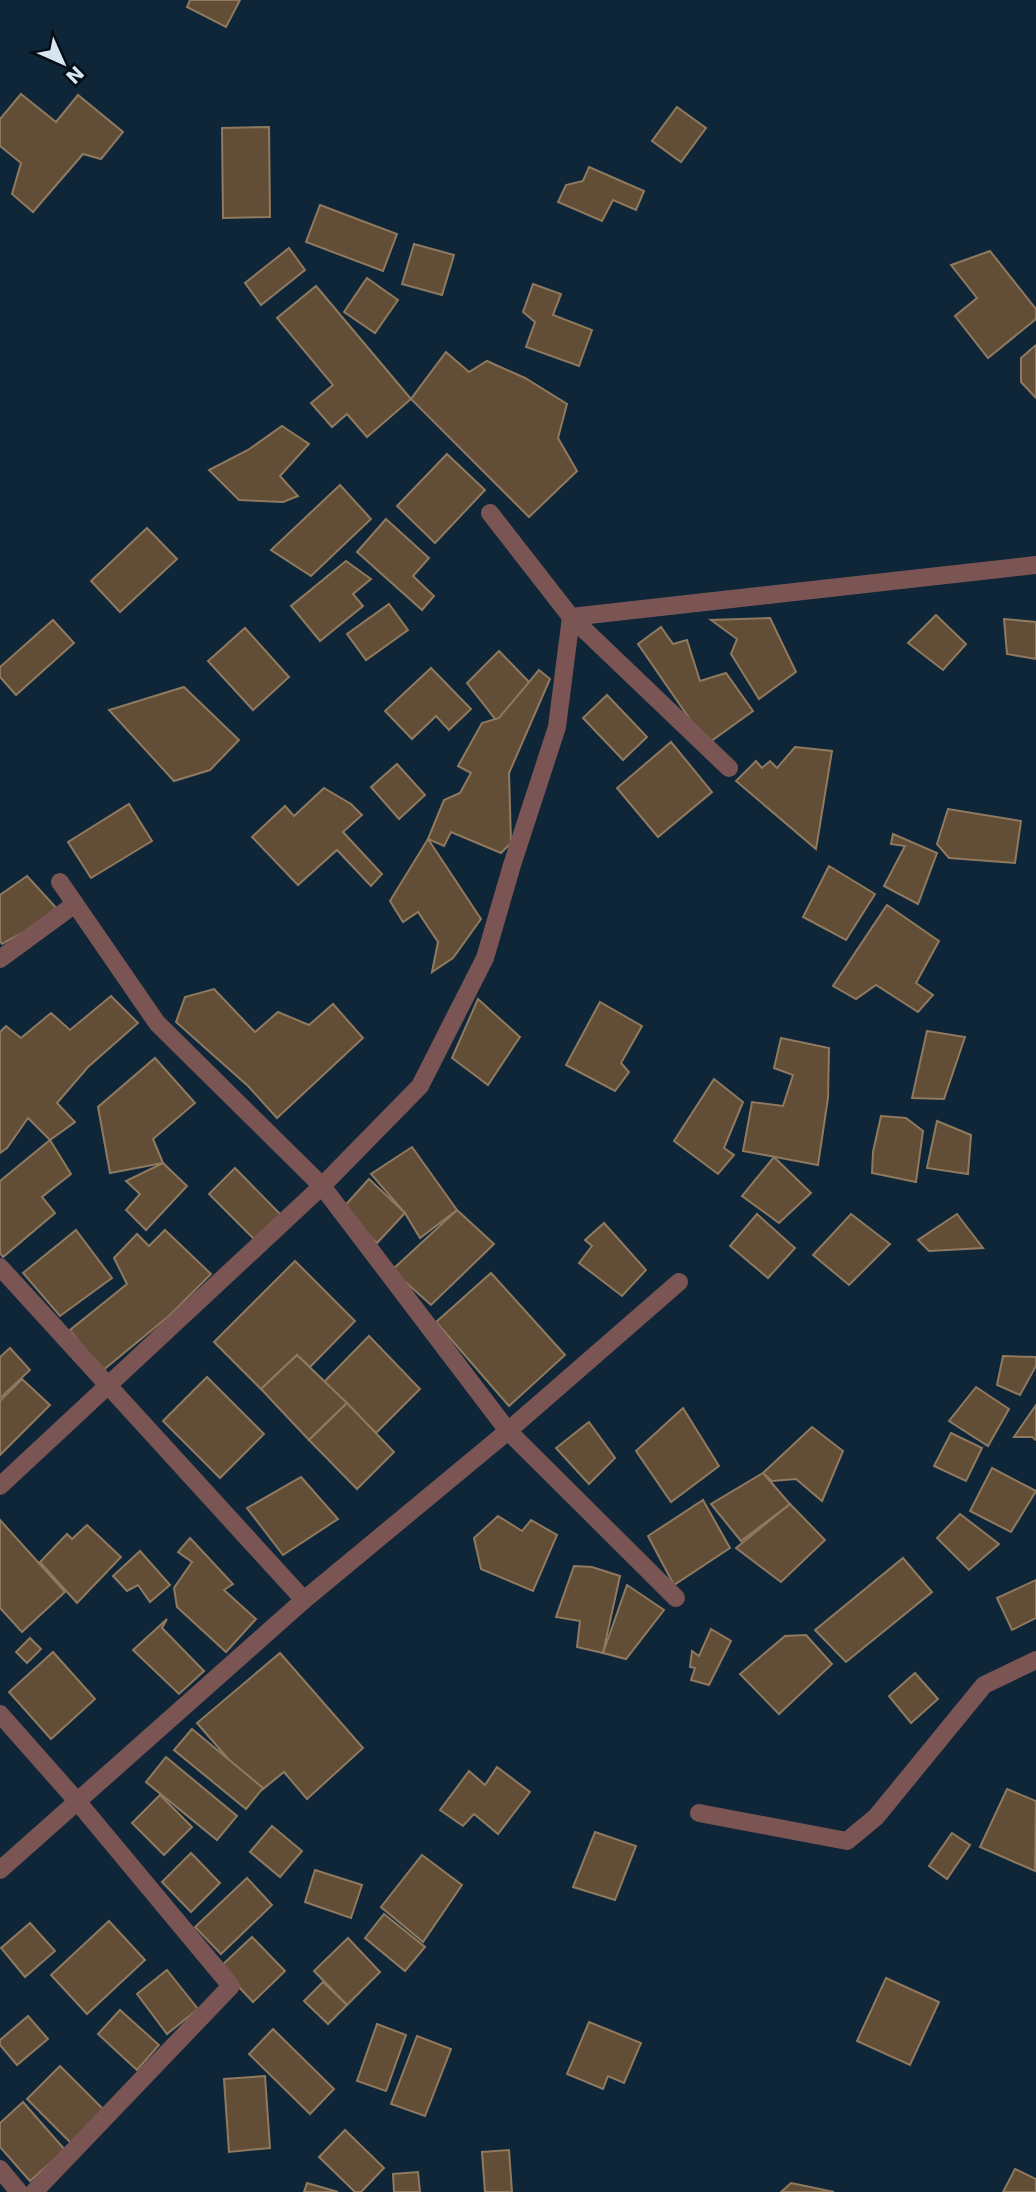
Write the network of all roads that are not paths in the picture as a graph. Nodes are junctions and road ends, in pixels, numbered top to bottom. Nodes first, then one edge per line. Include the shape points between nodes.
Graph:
1 (490, 513) dead end
2 (1036, 565) edge
3 (571, 617) junction
4 (729, 768) dead end
5 (60, 882) dead end
6 (75, 904) junction
7 (0, 959) edge
8 (322, 1186) junction
9 (0, 1267) edge
10 (679, 1282) dead end
11 (107, 1384) junction
12 (508, 1431) junction
13 (0, 1486) edge
14 (676, 1598) dead end
15 (304, 1600) junction
16 (1036, 1660) edge
17 (0, 1714) edge
18 (77, 1801) junction
19 (699, 1813) dead end
20 (0, 1870) edge
21 (0, 2169) edge
22 (19, 2192) edge
23 (34, 2192) edge

1 - 3 street
2 - 3 street
3 - 4 street
3 - 8 street via 557,727 485,958 420,1086
5 - 6 street
6 - 7 street
6 - 8 street via 157,1023
8 - 11 street
8 - 12 street
9 - 11 street
10 - 12 street
11 - 13 street
11 - 15 street
12 - 14 street
12 - 15 street
15 - 18 street
16 - 19 street via 984,1685 876,1817 847,1841
17 - 18 street
18 - 20 street
18 - 23 street via 232,1986
21 - 22 street

